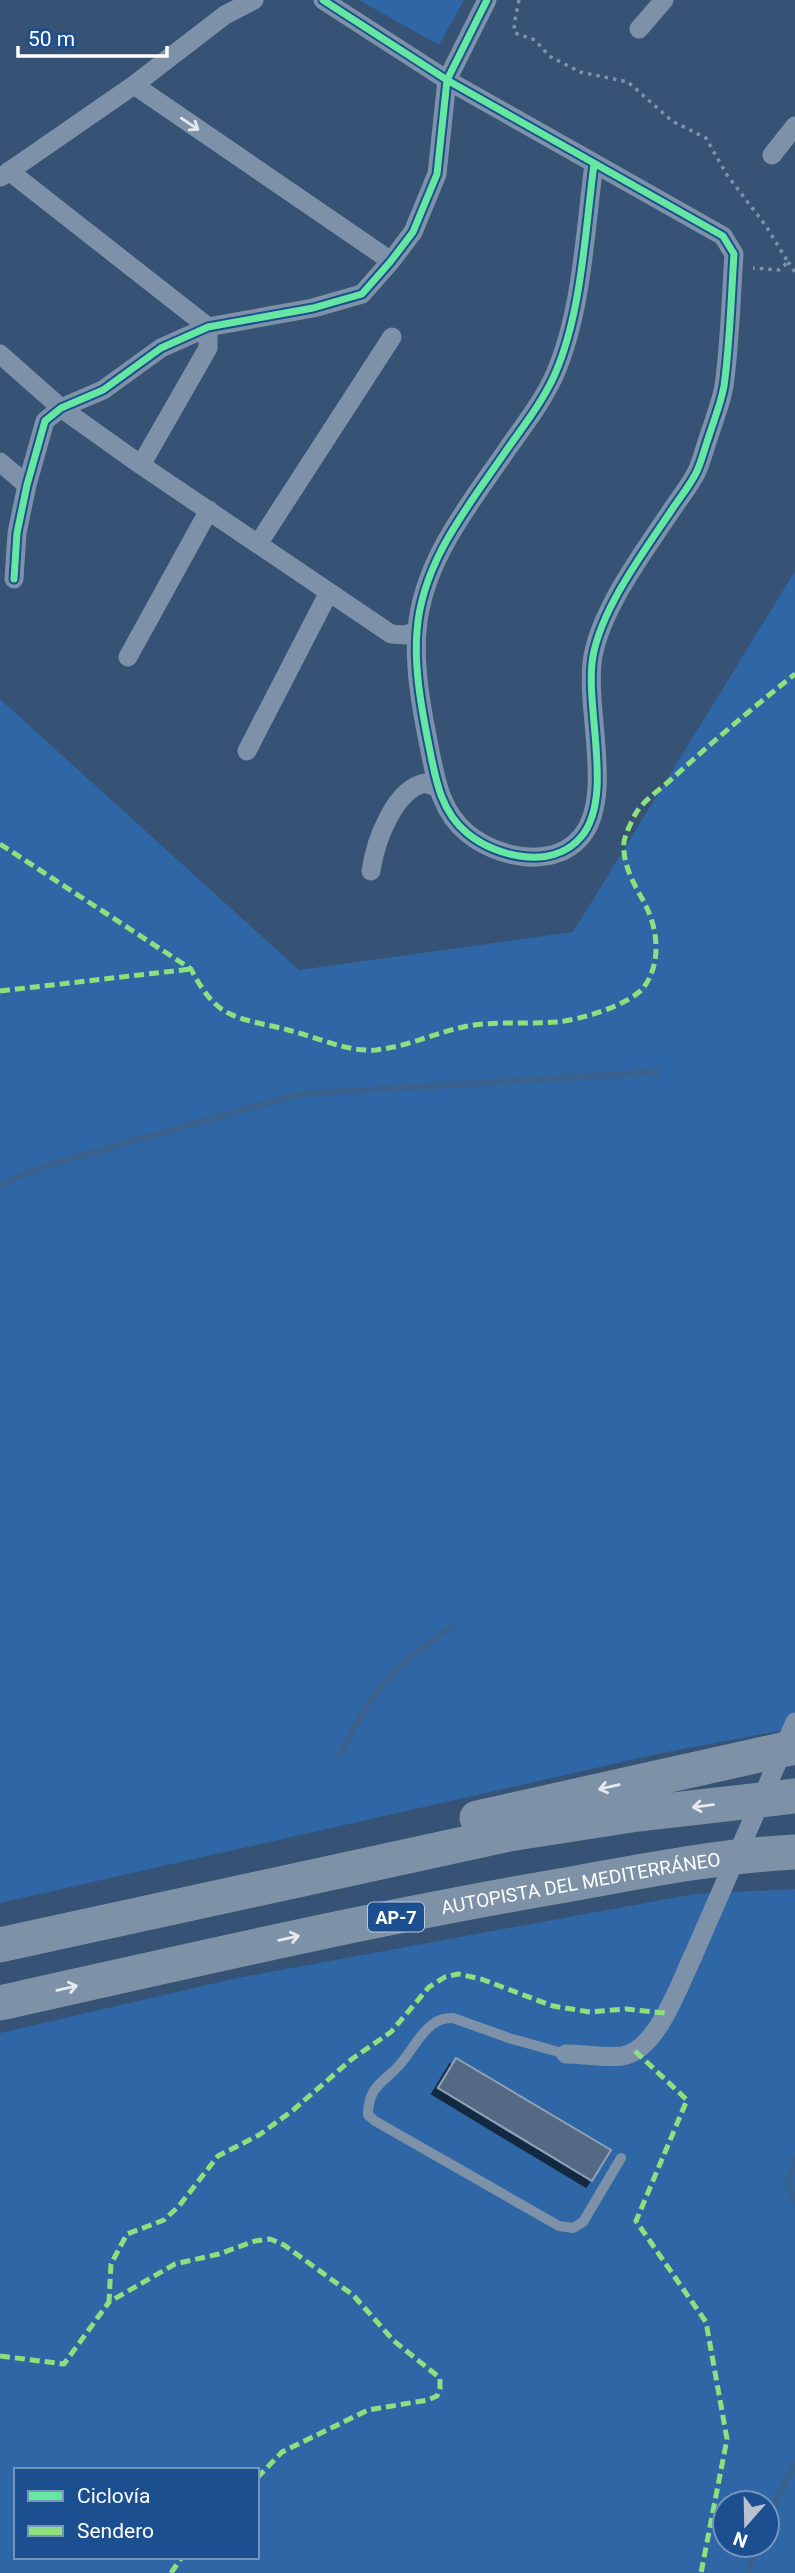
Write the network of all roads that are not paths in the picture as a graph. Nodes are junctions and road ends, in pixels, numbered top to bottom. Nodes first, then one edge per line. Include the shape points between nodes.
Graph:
1 (254, 0) edge
2 (323, 0) edge
3 (486, 0) edge
4 (664, 0) edge
5 (228, 7) edge
6 (639, 29) dead end
7 (446, 80) junction
8 (134, 85) junction
9 (795, 126) edge
10 (772, 155) dead end
11 (594, 164) junction
12 (5, 174) edge
13 (390, 261) junction
14 (208, 327) junction
15 (392, 337) dead end
16 (0, 354) edge
17 (61, 408) junction
18 (0, 462) edge
19 (141, 465) junction
20 (27, 485) junction
21 (209, 510) junction
22 (258, 544) junction
23 (14, 579) dead end
24 (329, 592) junction
25 (417, 631) junction
26 (128, 657) dead end
27 (427, 734) junction
28 (247, 751) dead end
29 (438, 788) junction
30 (402, 799) junction
31 (371, 871) dead end
32 (795, 1722) edge
33 (795, 1747) edge
34 (795, 1796) edge
35 (795, 1852) edge
36 (121, 1918) junction
37 (0, 1945) edge
38 (0, 2003) edge
39 (566, 2053) joint
40 (621, 2158) dead end

1 - 5 street
2 - 7 street
3 - 7 street
4 - 6 street
5 - 8 street
7 - 11 street
7 - 13 street via 437,174 414,232
8 - 12 street
8 -> 13 street
9 - 10 street
11 - 25 street via 575,304 562,356 542,400 436,559
11 - 29 street via 723,236 734,254 723,390 697,471 607,615 593,658 597,791 591,822 573,845 561,852 514,855 465,831 451,817
12 - 14 street
13 - 14 street via 362,294 313,309
14 - 17 street via 161,348 103,390
14 - 19 street via 208,348
15 - 22 street
16 - 17 street
17 - 19 street
17 - 20 street via 45,421
18 - 20 street
19 - 21 street
20 - 23 street
21 - 22 street
21 - 26 street
22 - 24 street
24 - 25 street via 391,634
24 - 28 street
25 - 27 street
27 - 29 street
27 - 30 street
29 - 30 street via 416,785
30 - 31 street via 379,836
32 - 39 street, bridge via 693,1956 645,2045 622,2056
33 -> 36 highway via 191,1885
34 -> 36 highway via 509,1834
38 -> 35 highway, AUTOPISTA DEL MEDITERRÁNEO / AP-7 via 505,1895 714,1859
36 - 37 highway
39 - 40 lane via 444,2018 429,2026 399,2066 381,2080 368,2103 368,2115 566,2227 583,2222

